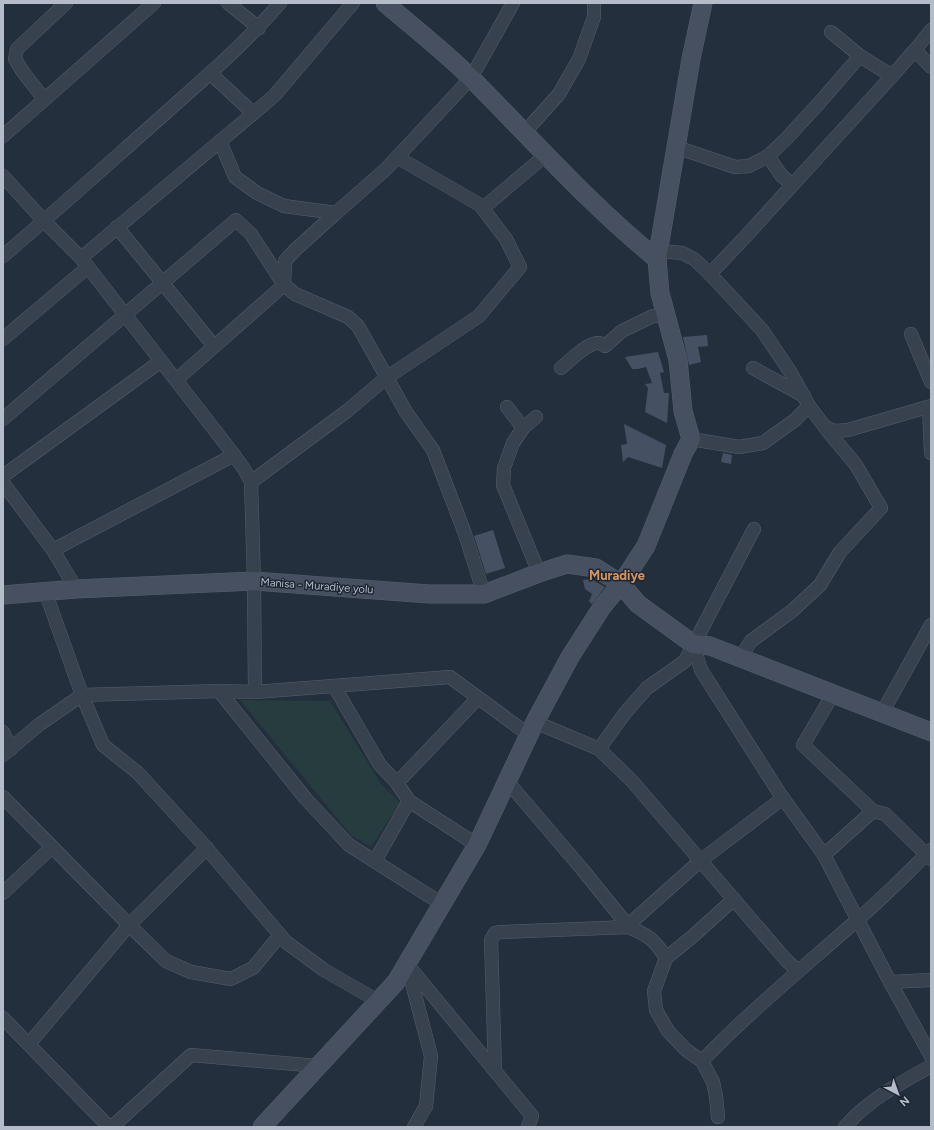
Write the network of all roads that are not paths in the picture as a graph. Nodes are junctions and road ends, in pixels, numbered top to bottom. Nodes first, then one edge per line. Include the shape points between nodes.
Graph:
1 (66, 3) edge
2 (154, 3) edge
3 (228, 3) edge
4 (280, 3) edge
5 (353, 3) edge
6 (385, 3) edge
7 (513, 3) edge
8 (594, 3) edge
9 (703, 3) edge
10 (259, 28) junction
11 (931, 30) edge
12 (831, 32) dead end
13 (915, 50) junction
14 (860, 56) junction
15 (931, 67) edge
16 (210, 73) junction
17 (892, 76) junction
18 (471, 78) junction
19 (44, 99) junction
20 (253, 113) junction
21 (524, 133) junction
22 (3, 136) edge
23 (220, 141) junction
24 (676, 147) junction
25 (546, 155) junction
26 (768, 156) junction
27 (397, 157) junction
28 (3, 176) edge
29 (792, 185) junction
30 (483, 208) junction
31 (336, 213) junction
32 (44, 221) junction
33 (117, 227) junction
34 (658, 255) junction
35 (3, 256) edge
36 (85, 262) junction
37 (710, 274) junction
38 (162, 283) junction
39 (284, 285) junction
40 (666, 315) junction
41 (126, 316) junction
42 (911, 334) dead end
43 (3, 339) edge
44 (214, 346) junction
45 (161, 361) junction
46 (561, 368) dead end
47 (753, 368) dead end
48 (386, 378) junction
49 (176, 380) junction
50 (931, 382) edge
51 (807, 401) junction
52 (506, 407) dead end
53 (930, 407) edge
54 (536, 417) dead end
55 (3, 419) edge
56 (825, 427) junction
57 (523, 428) junction
58 (691, 439) junction
59 (931, 453) edge
60 (234, 455) junction
61 (3, 476) edge
62 (251, 482) junction
63 (3, 483) edge
64 (754, 529) dead end
65 (53, 550) junction
66 (539, 573) junction
67 (254, 581) junction
68 (621, 584) junction
69 (76, 589) junction
70 (45, 591) junction
71 (3, 594) edge
72 (484, 594) junction
73 (931, 625) edge
74 (693, 644) junction
75 (740, 658) junction
76 (334, 686) junction
77 (220, 691) junction
78 (255, 692) junction
79 (833, 694) junction
80 (82, 695) junction
81 (478, 698) junction
82 (882, 713) junction
83 (532, 729) junction
84 (3, 732) edge
85 (931, 732) edge
86 (599, 749) junction
87 (7, 752) edge
88 (507, 781) junction
89 (397, 783) junction
90 (3, 797) edge
91 (783, 798) junction
92 (409, 801) junction
93 (873, 812) junction
94 (477, 845) junction
95 (52, 847) junction
96 (206, 848) junction
97 (929, 854) edge
98 (824, 855) junction
99 (375, 861) junction
100 (700, 861) junction
101 (3, 893) edge
102 (734, 899) junction
103 (442, 904) junction
104 (857, 920) junction
105 (129, 925) junction
106 (630, 927) junction
107 (280, 935) junction
108 (666, 958) junction
109 (407, 964) junction
110 (798, 971) junction
111 (931, 980) edge
112 (890, 982) junction
113 (378, 1001) junction
114 (3, 1018) edge
115 (29, 1044) junction
116 (931, 1056) edge
117 (702, 1061) junction
118 (318, 1066) junction
119 (931, 1066) edge
120 (495, 1070) junction
121 (718, 1117) dead end
122 (109, 1127) edge
123 (112, 1127) edge
124 (262, 1127) edge
125 (414, 1127) edge
126 (528, 1127) edge
127 (845, 1127) edge

1 - 19 street via 17,49 15,59
2 - 19 street
3 - 10 street
4 - 10 street
5 - 20 street via 274,96
6 - 18 main road
7 - 18 street
8 - 21 street via 594,17 579,59 559,94
9 - 24 main road
10 - 16 street
11 - 13 street
12 - 14 street
13 - 15 street
13 - 17 street
14 - 17 street
14 - 26 street
16 - 20 street
16 - 32 street
17 - 29 street
18 - 21 main road
18 - 27 street
19 - 22 street
20 - 23 street
21 - 25 main road
23 - 31 street via 235,177 257,193 284,206
23 - 33 street
24 - 26 street via 735,167 748,166
24 - 34 main road
25 - 30 street
25 - 34 main road via 627,235
26 - 29 street
27 - 30 street
27 - 31 street
28 - 32 street
29 - 37 street
30 - 48 street via 506,239 520,267 479,316
31 - 39 street via 285,261
32 - 35 street
32 - 36 street
33 - 36 street
33 - 38 street
34 - 37 street via 682,253 694,259
34 - 40 main road via 660,293
36 - 41 street
36 - 43 street
37 - 51 street via 762,330
38 - 39 street via 236,220 251,234
38 - 41 street
38 - 44 street
39 - 44 street
39 - 48 street via 295,294 348,316 358,326
40 - 46 street via 654,316 622,331 605,346 593,344
40 - 58 main road via 678,360 683,411
41 - 45 street
41 - 55 street
42 - 50 street
44 - 49 street
45 - 49 street
45 - 61 street
47 - 51 street
48 - 62 street via 347,411
48 - 72 street via 433,450 464,531
49 - 60 street
51 - 56 street
51 - 58 street via 795,420 763,443 739,447
52 - 57 street
53 - 56 street via 848,430 835,431
53 - 59 street
54 - 57 street
56 - 75 street via 856,465 881,508 840,552 820,584 792,611 751,642
57 - 66 street via 507,456 502,485
58 - 68 main road via 646,546
60 - 62 street
60 - 65 street
62 - 67 street
63 - 65 street
64 - 74 street
65 - 69 street
66 - 68 main road, Manisa - Muradiye yolu via 566,564 596,568
66 - 72 main road, Manisa - Muradiye yolu
67 - 69 main road, Manisa - Muradiye yolu
67 - 72 main road, Manisa - Muradiye yolu via 429,594
67 - 78 street
68 - 74 main road, Manisa - Muradiye yolu via 638,604
68 - 83 main road via 602,607 570,657
69 - 70 main road, Manisa - Muradiye yolu
70 - 71 main road, Manisa - Muradiye yolu
70 - 80 street
73 - 82 street
74 - 75 main road via 710,646
74 - 86 street via 685,661 648,688 625,713
74 - 91 street via 701,670
75 - 79 main road
76 - 78 street
76 - 81 street via 450,677
76 - 89 street via 380,765
77 - 78 street
77 - 80 street
77 - 99 street via 306,799 349,845
79 - 82 main road
79 - 93 street via 802,745
80 - 87 street via 40,724
80 - 96 street via 103,745 138,773
81 - 83 street
81 - 89 street
82 - 85 main road
83 - 86 street
83 - 88 main road
84 - 87 street
86 - 100 street via 632,781
88 - 94 main road
88 - 106 street
89 - 92 street
90 - 95 street
91 - 98 street
91 - 100 street
92 - 94 street
92 - 99 street
93 - 97 street via 885,814
93 - 98 street
94 - 103 main road
95 - 101 street
95 - 105 street
96 - 105 street
96 - 107 street
97 - 104 street
98 - 104 street
99 - 103 street
100 - 102 street
100 - 106 street via 635,919
102 - 108 street
102 - 110 street
103 - 109 main road
104 - 110 street
104 - 112 street
105 - 107 street via 166,961 191,972 231,979 253,968
105 - 115 street
106 - 108 street via 656,942
106 - 120 street via 495,933 491,940
107 - 113 street via 324,970
108 - 117 street via 654,991 656,1010 668,1031 686,1050
109 - 113 main road via 396,982
109 - 120 street
109 - 125 street via 431,1056 426,1106
110 - 117 street
111 - 112 street
112 - 116 street
113 - 118 main road
114 - 115 street
115 - 122 street
117 - 121 street via 713,1082
118 - 123 street via 191,1055
118 - 124 main road
119 - 127 street via 883,1093
120 - 126 street via 532,1116

